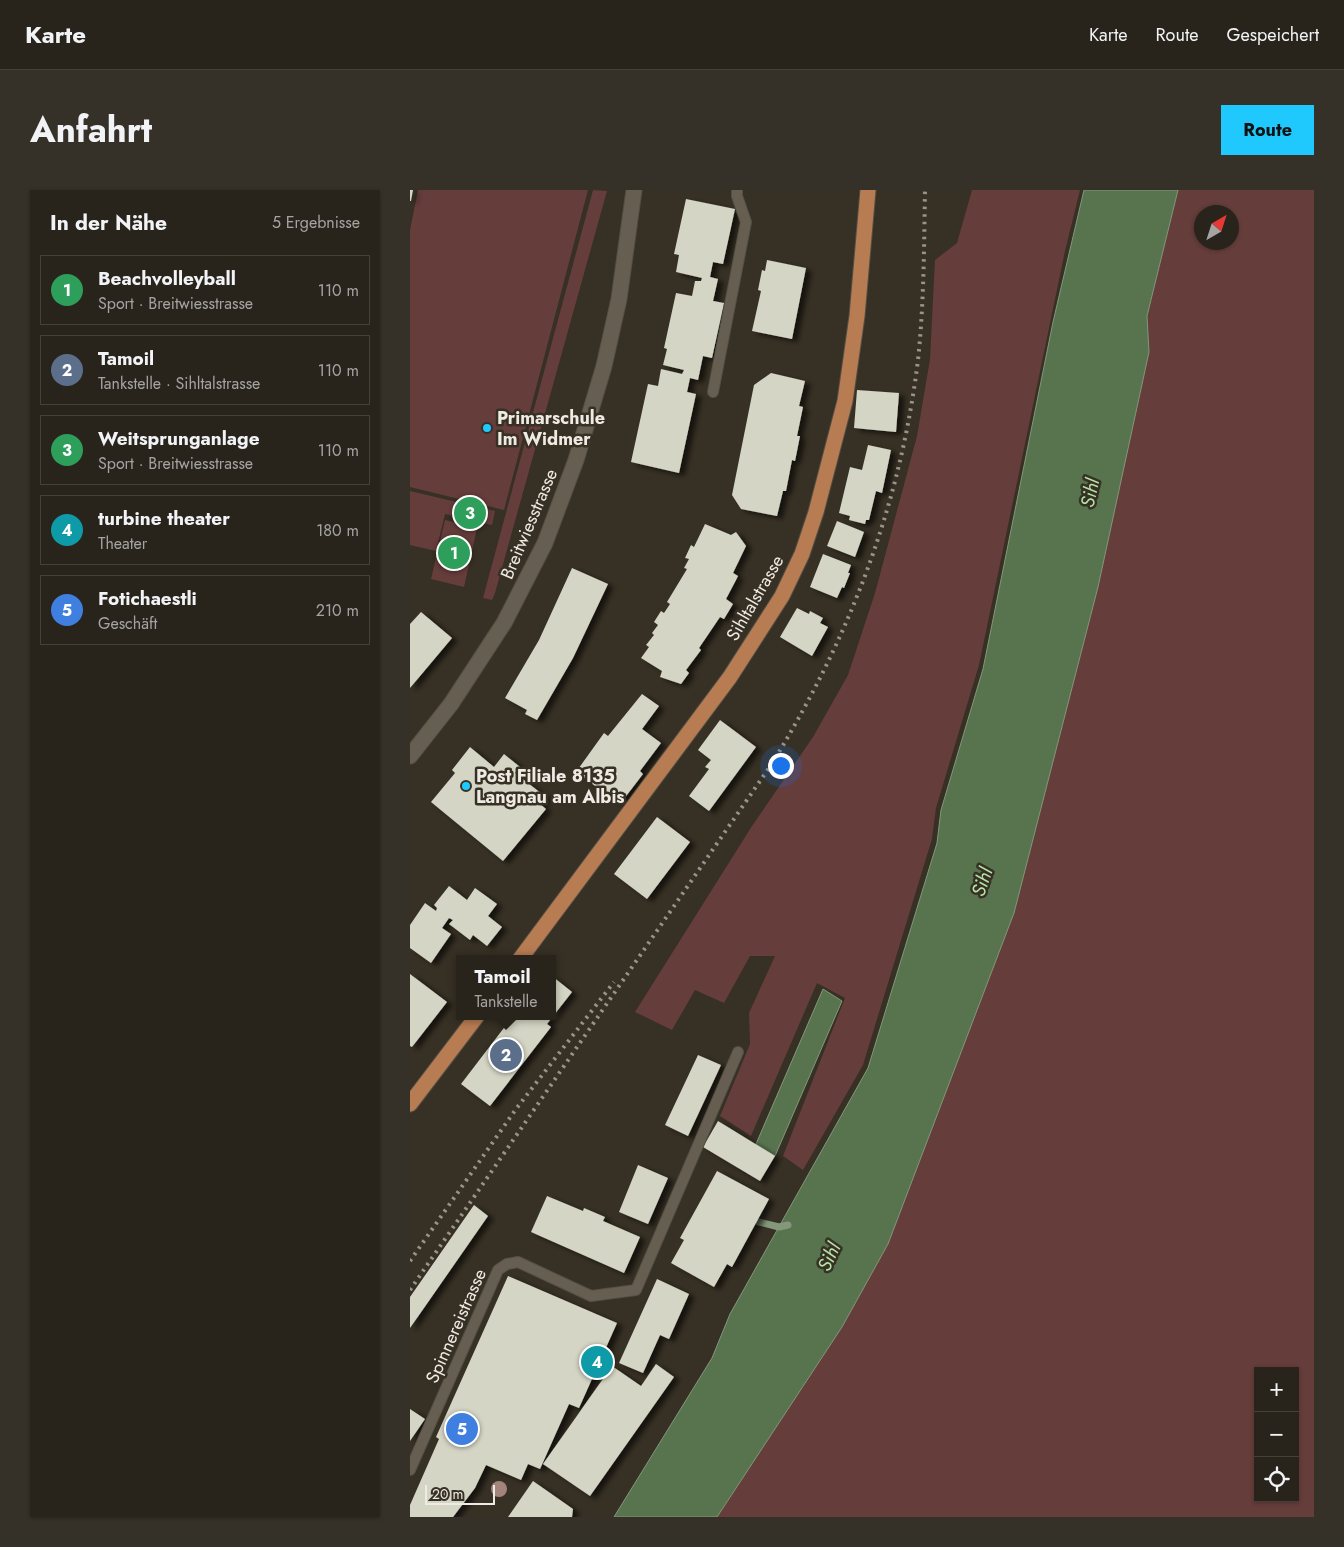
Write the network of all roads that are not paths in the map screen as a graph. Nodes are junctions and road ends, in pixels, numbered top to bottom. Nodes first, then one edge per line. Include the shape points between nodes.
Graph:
1 (634, 190) edge
2 (737, 190) edge
3 (868, 190) edge
4 (713, 392) dead end
5 (410, 756) edge
6 (523, 955) edge
7 (474, 1020) edge
8 (738, 1052) dead end
9 (410, 1104) edge
10 (410, 1470) edge

1 - 5 street, Breitwiesstrasse via 619,299 604,366 576,460 545,544 504,623 451,704
2 - 4 lane via 746,222
3 - 6 main road, Sihltalstrasse via 845,402 802,554 782,596 730,677
7 - 9 main road
8 - 10 lane, Spinnereistrasse via 636,1290 591,1296 518,1262 498,1270

